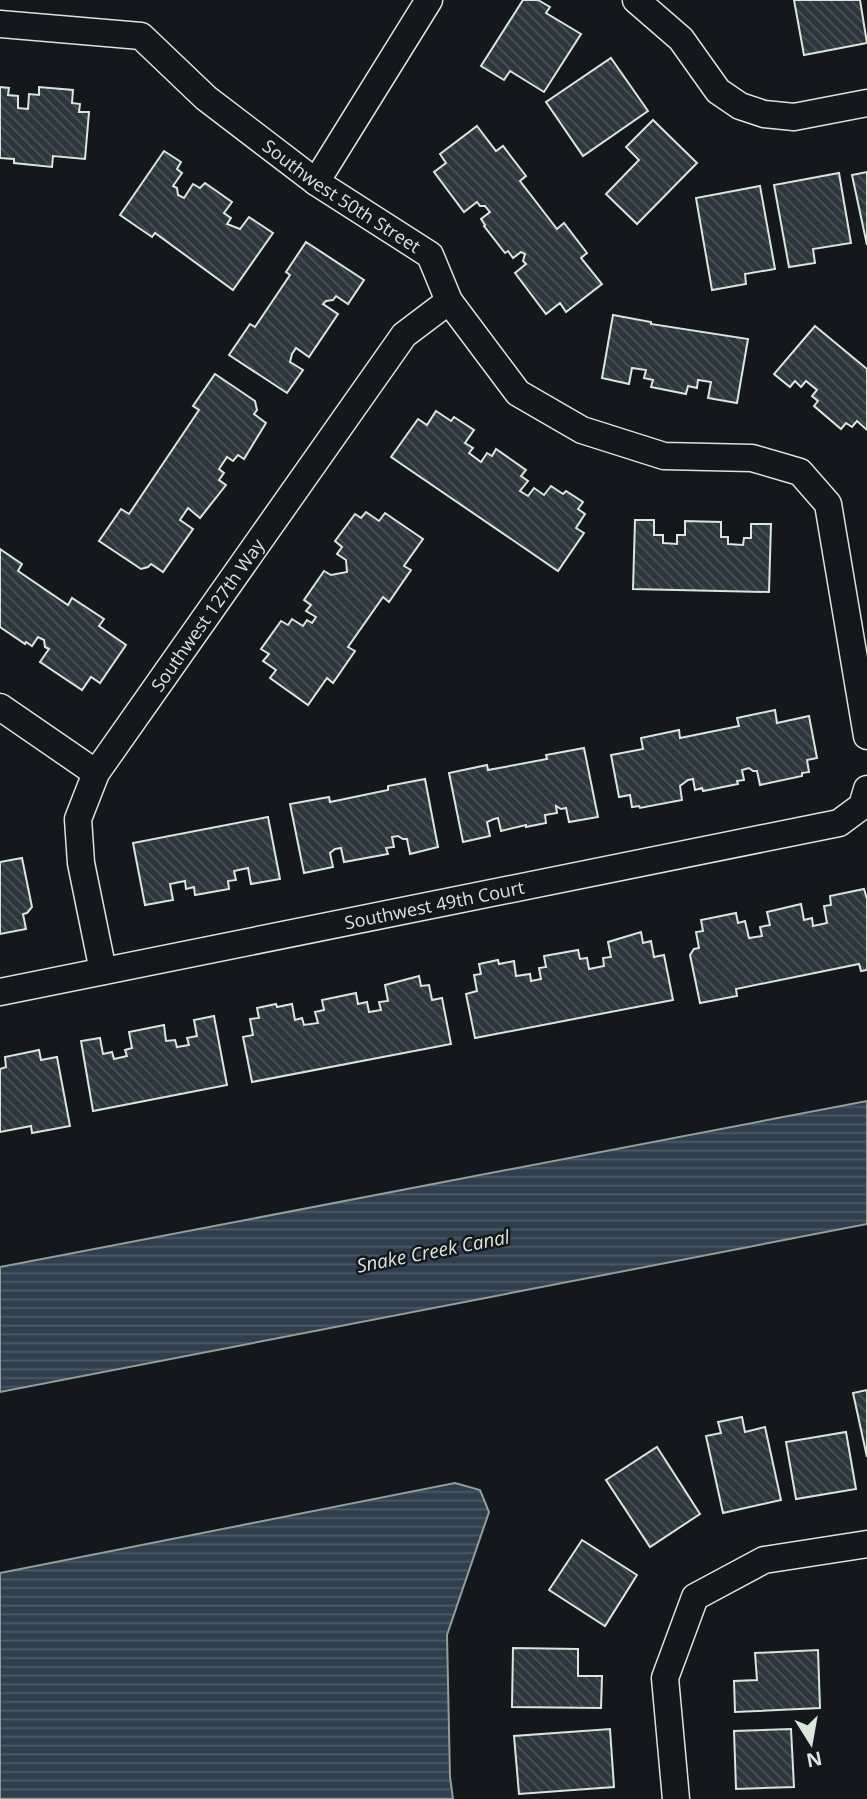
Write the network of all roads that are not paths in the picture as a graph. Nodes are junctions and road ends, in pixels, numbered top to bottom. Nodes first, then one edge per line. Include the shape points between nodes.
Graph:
1 (429, 0) edge
2 (636, 0) edge
3 (0, 24) edge
4 (867, 103) edge
5 (316, 182) junction
6 (449, 301) junction
7 (0, 707) edge
8 (867, 736) edge
9 (96, 773) junction
10 (864, 798) edge
11 (103, 971) junction
12 (0, 992) edge
13 (867, 1544) edge
14 (676, 1799) edge

1 - 5 street
2 - 4 street via 681,39 718,91 740,107 794,117
3 - 5 street, Southwest 50th Street via 141,36 206,98
5 - 6 street, Southwest 50th Street via 430,255
6 - 8 street, Southwest 50th Street via 519,393 582,430 664,456 752,458 800,472 828,504
6 - 9 street, Southwest 127th Way via 404,335
7 - 9 street
9 - 11 street, Southwest 127th Way via 78,819 81,863
10 - 11 street, Southwest 49th Court via 839,823
11 - 12 street, Southwest 49th Court
13 - 14 street via 764,1560 695,1597 665,1678

